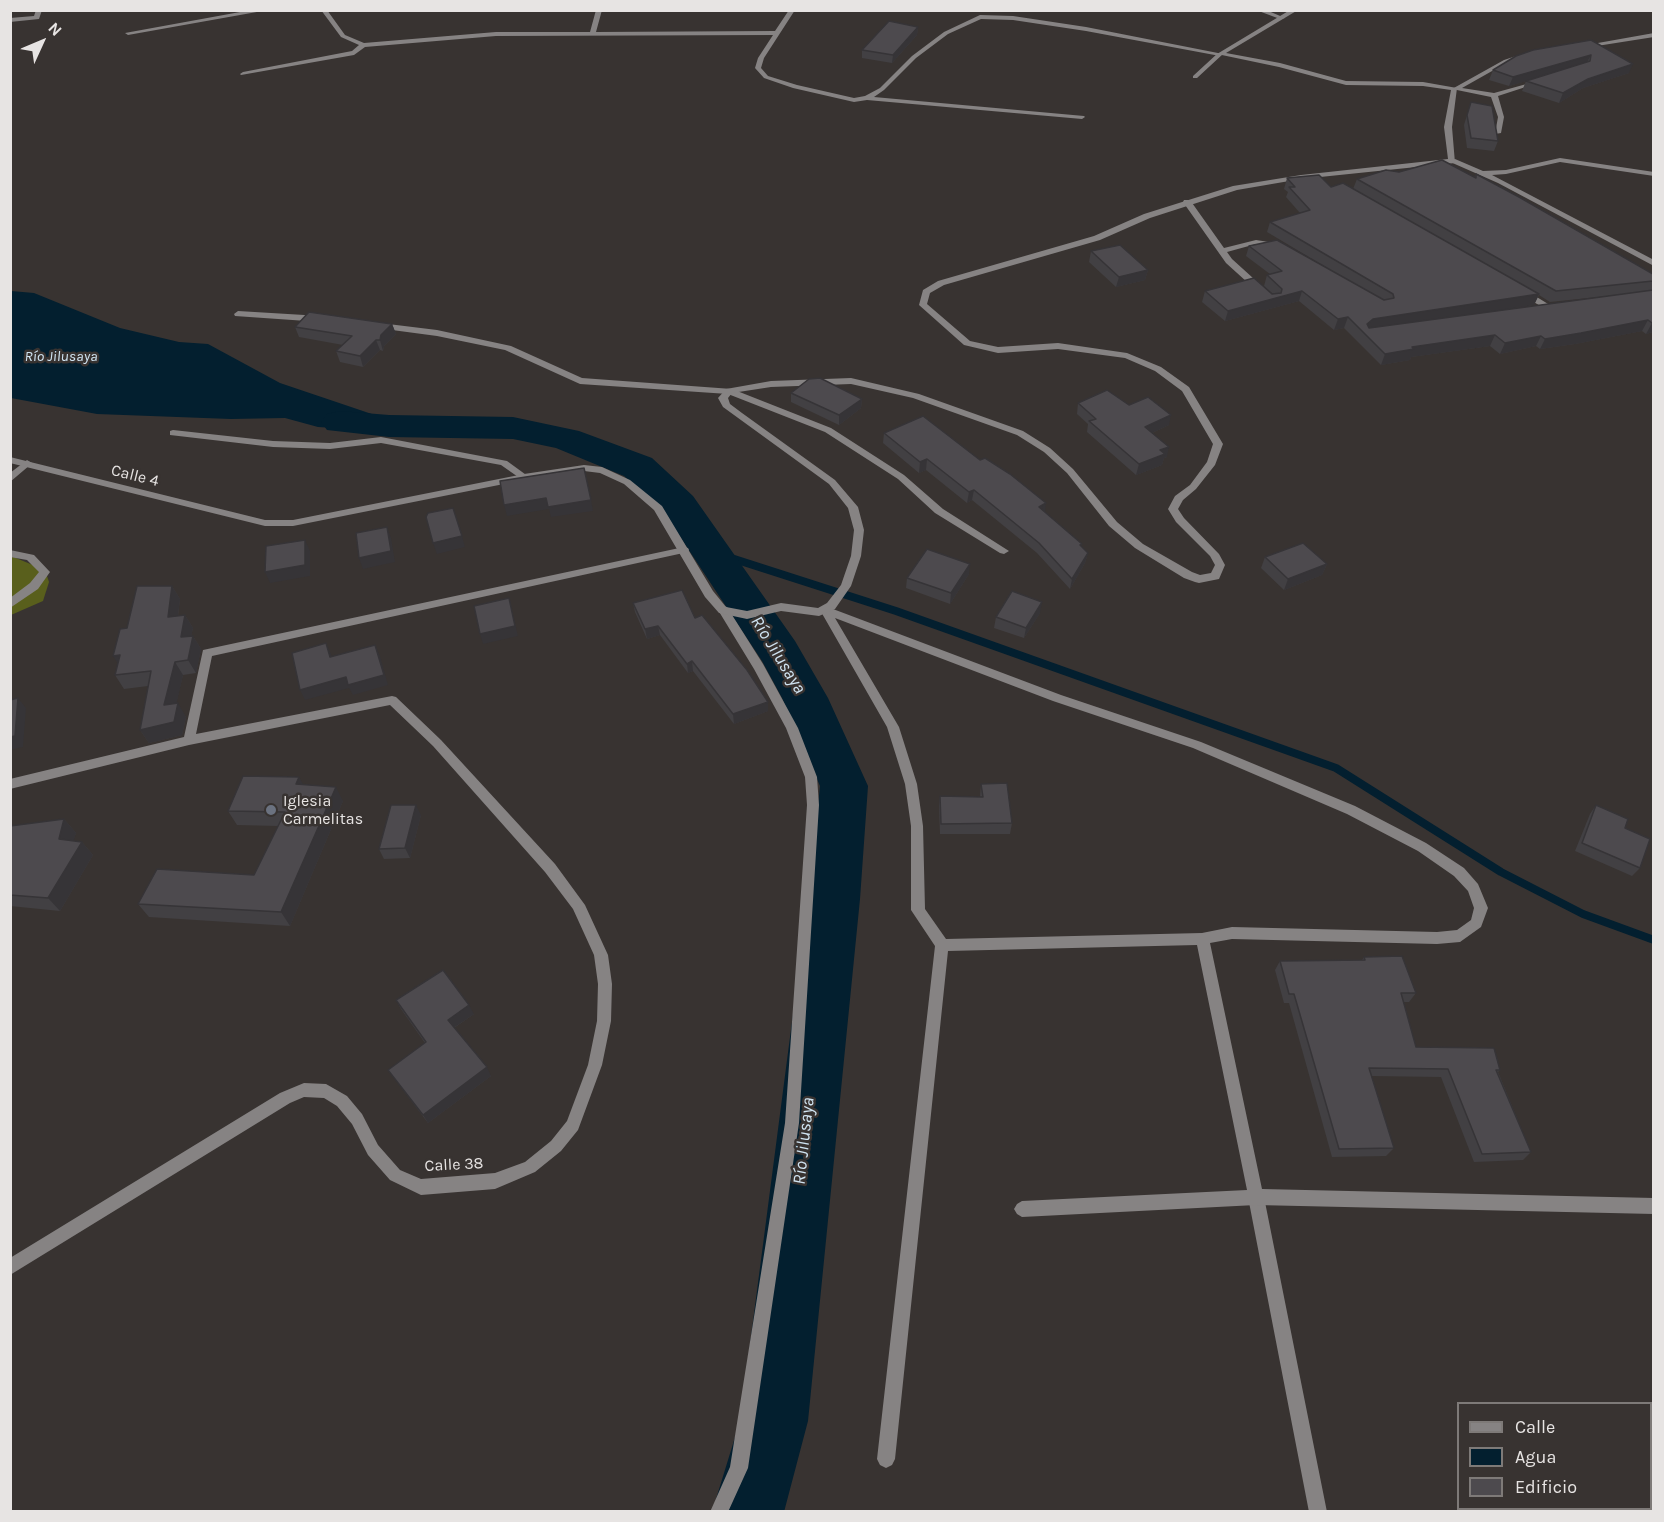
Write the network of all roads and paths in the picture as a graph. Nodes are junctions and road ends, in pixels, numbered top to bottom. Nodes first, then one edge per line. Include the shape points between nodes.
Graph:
1 (39, 10) edge
2 (265, 10) edge
3 (324, 10) edge
4 (599, 10) edge
5 (792, 10) edge
6 (1259, 10) edge
7 (1295, 10) edge
8 (1282, 18) junction
9 (10, 20) edge
10 (128, 33) dead end
11 (593, 33) junction
12 (778, 33) junction
13 (1653, 35) edge
14 (363, 45) junction
15 (1578, 47) edge
16 (1220, 54) junction
17 (1527, 54) edge
18 (243, 74) dead end
19 (1195, 77) dead end
20 (1550, 77) edge
21 (1455, 89) junction
22 (1494, 95) junction
23 (867, 98) junction
24 (1082, 117) dead end
25 (1497, 133) edge
26 (1452, 161) junction
27 (1431, 164) junction
28 (1484, 173) junction
29 (1653, 174) edge
30 (1483, 184) edge
31 (1187, 202) junction
32 (1283, 248) edge
33 (1223, 250) junction
34 (1653, 264) edge
35 (1518, 290) edge
36 (1265, 293) edge
37 (1560, 306) edge
38 (1549, 307) junction
39 (1538, 309) edge
40 (238, 314) dead end
41 (337, 321) edge
42 (370, 325) edge
43 (729, 391) junction
44 (173, 433) dead end
45 (10, 460) edge
46 (27, 463) junction
47 (524, 477) junction
48 (10, 479) edge
49 (684, 550) junction
50 (1004, 551) dead end
51 (10, 554) edge
52 (10, 604) edge
53 (723, 610) junction
54 (825, 610) junction
55 (189, 740) junction
56 (10, 784) edge
57 (1202, 939) junction
58 (942, 945) junction
59 (1256, 1197) junction
60 (1653, 1206) edge
61 (1022, 1209) dead end
62 (10, 1267) edge
63 (886, 1459) dead end
64 (719, 1512) edge
65 (1318, 1512) edge

1 - 9 street via 37,18
2 - 10 street
3 - 14 street via 343,36
4 - 11 street
5 - 12 street
6 - 8 street
7 - 8 street
8 - 16 street
11 - 12 street
11 - 14 street via 455,36
12 - 23 street via 758,68 766,77 834,98
13 - 15 street
14 - 18 street via 354,53
16 - 19 street
16 - 21 street via 1346,83 1423,84
16 - 23 street via 1075,27 980,17 946,33
17 - 21 street
20 - 22 street
21 - 22 street
21 - 26 street via 1448,127
22 - 25 street via 1501,117
23 - 24 street
26 - 27 street
26 - 28 street
27 - 30 street via 1453,168
27 - 31 street via 1301,177 1236,188
28 - 29 street via 1560,160
28 - 34 street
31 - 33 street
31 - 43 street via 1097,238 941,283 926,292 923,305 967,343 998,350 1058,346 1127,356 1158,369 1186,389 1218,444 1212,463 1173,509 1214,554 1220,565 1215,576 1199,579 1139,546 1113,524 1070,471 1047,450 1020,433 971,414 888,388 851,381 771,384
32 - 33 street via 1270,242 1256,242
33 - 36 street via 1229,261
35 - 38 street
37 - 38 street
38 - 39 street
40 - 41 street
42 - 43 street via 437,333 508,348 580,381
43 - 50 street via 828,430 901,477 939,512
43 - 54 street via 723,398 726,405 832,482 853,507 859,530 856,555 846,586
44 - 47 street via 330,446 381,440 504,463
45 - 46 street, Calle 4
46 - 47 street, Calle 4 via 265,523 293,523
46 - 48 street
47 - 49 street, Calle 4 via 584,468 602,470 627,482 658,508
49 - 53 street, Calle 4 via 709,594
49 - 55 street via 207,653
51 - 52 street via 30,557 45,572
53 - 54 street via 747,615 768,608
53 - 64 street, Calle 4 via 792,728 811,777 813,805 792,1124 739,1468
54 - 57 street via 1057,698 1197,745 1351,810 1422,847 1459,872 1473,888 1481,908 1476,923 1460,936 1232,933
54 - 58 street via 893,727 911,784 917,826 918,910
55 - 56 street
55 - 62 street, Calle 38 via 392,700 437,743 550,868 591,929 601,955 605,984 604,1021 595,1065 573,1125 556,1146 530,1167 504,1178 421,1186 395,1175 372,1150 357,1119 342,1101 326,1092 304,1090
57 - 58 street
57 - 59 street
58 - 63 street
59 - 60 street
59 - 61 street
59 - 65 street

